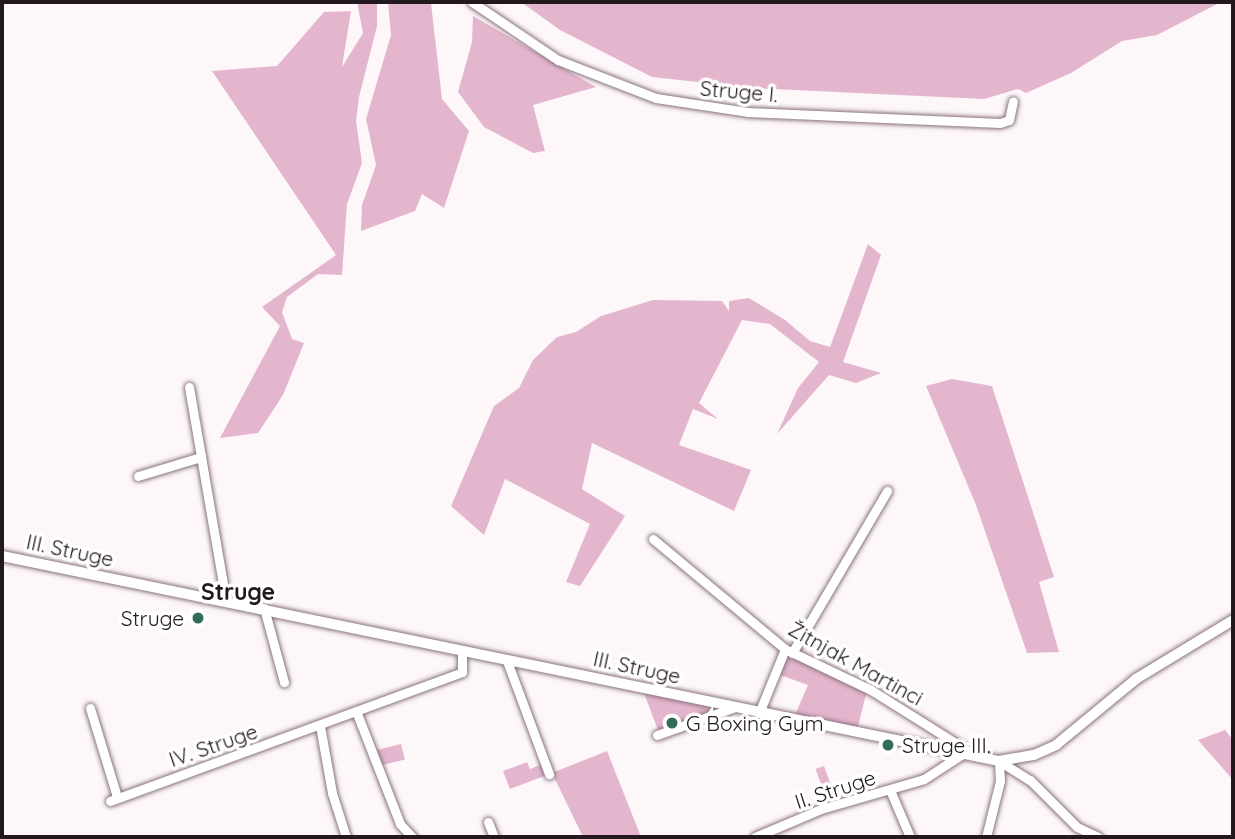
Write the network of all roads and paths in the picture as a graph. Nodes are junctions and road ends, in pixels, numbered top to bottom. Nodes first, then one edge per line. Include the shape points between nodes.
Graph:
1 (472, 2) edge
2 (1013, 101) dead end
3 (189, 387) dead end
4 (201, 457) junction
5 (138, 476) dead end
6 (887, 491) dead end
7 (653, 539) dead end
8 (2, 555) edge
9 (226, 601) junction
10 (264, 608) junction
11 (1233, 620) edge
12 (462, 650) junction
13 (788, 651) junction
14 (507, 661) junction
15 (284, 681) dead end
16 (90, 708) dead end
17 (735, 708) junction
18 (356, 711) junction
19 (759, 713) junction
20 (320, 726) junction
21 (657, 735) dead end
22 (961, 755) junction
23 (981, 759) junction
24 (999, 761) junction
25 (549, 774) dead end
26 (890, 790) junction
27 (488, 822) dead end
28 (346, 837) edge
29 (412, 837) edge
30 (494, 837) edge
31 (755, 837) edge
32 (910, 837) edge
33 (986, 837) edge
34 (1098, 837) edge

1 - 2 street, Struge I. via 558,60 626,89 677,102 747,112 1000,123 1009,120
3 - 4 street
4 - 5 street
4 - 9 street
6 - 13 street
7 - 13 street, Žitnjak Martinci
8 - 9 street, III. Struge
9 - 10 street, III. Struge
10 - 12 street, III. Struge
10 - 15 street
11 - 24 street, Žitnjak Martinci via 1136,679 1056,745 1034,755
12 - 14 street, III. Struge
12 - 18 street, IV. Struge via 463,672
13 - 19 street
13 - 23 street, Žitnjak Martinci via 870,690
14 - 17 street, III. Struge
14 - 25 street
16 - 20 street, IV. Struge via 114,799
17 - 19 street, III. Struge
17 - 21 street
18 - 20 street, IV. Struge
18 - 29 street via 403,830
19 - 22 street, III. Struge
20 - 28 street via 332,793
22 - 23 street, III. Struge
22 - 26 street, II. Struge via 924,779
23 - 24 street, Žitnjak Martinci
24 - 33 street via 1000,781
24 - 34 street via 1030,780 1077,827
26 - 31 street, II. Struge via 821,809
26 - 32 street
27 - 30 street

